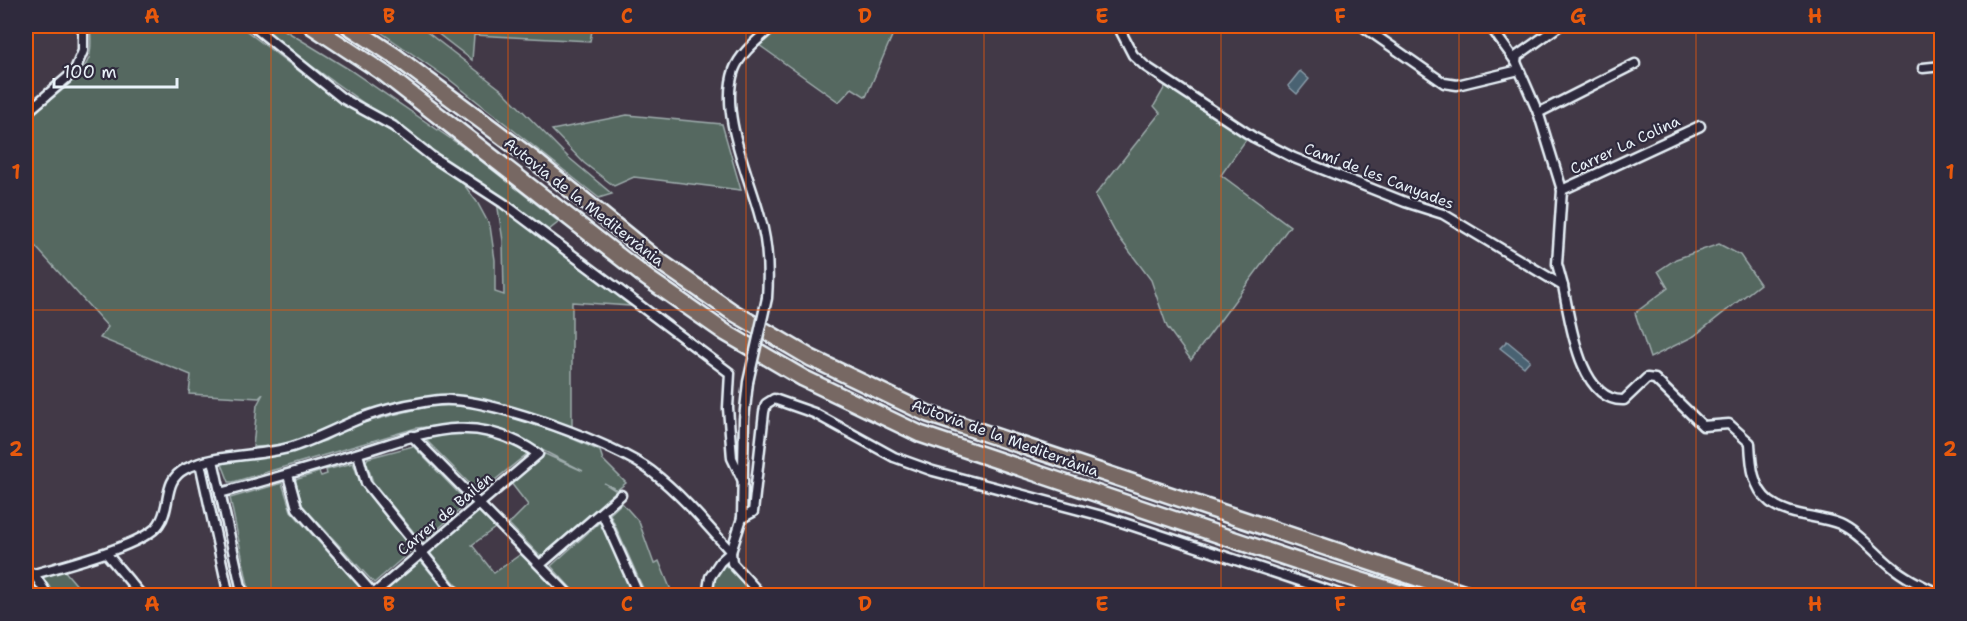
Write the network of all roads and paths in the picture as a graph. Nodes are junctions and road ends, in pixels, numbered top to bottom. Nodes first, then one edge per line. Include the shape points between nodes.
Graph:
1 (83, 26) edge
2 (253, 26) edge
3 (312, 26) edge
4 (349, 26) edge
5 (773, 26) edge
6 (1118, 26) edge
7 (1362, 26) edge
8 (1490, 26) edge
9 (1559, 26) edge
10 (1635, 64) dead end
11 (1518, 66) junction
12 (1941, 66) edge
13 (1923, 68) dead end
14 (26, 113) edge
15 (1538, 113) junction
16 (1700, 126) dead end
17 (1562, 190) junction
18 (1563, 286) junction
19 (412, 436) junction
20 (358, 454) junction
21 (213, 460) junction
22 (200, 463) junction
23 (288, 475) junction
24 (743, 481) junction
25 (220, 492) junction
26 (621, 495) dead end
27 (479, 503) junction
28 (602, 513) junction
29 (742, 518) junction
30 (421, 551) junction
31 (730, 552) junction
32 (106, 553) junction
33 (541, 564) junction
34 (30, 572) edge
35 (373, 595) edge
36 (1941, 595) edge
37 (48, 596) edge
38 (142, 596) edge
39 (229, 596) edge
40 (243, 596) edge
41 (457, 596) edge
42 (570, 596) edge
43 (639, 596) edge
44 (707, 596) edge
45 (762, 596) edge
46 (1345, 596) edge
47 (1410, 596) edge
48 (1471, 596) edge

1 - 14 street via 83,51 74,72
2 - 24 street via 342,98 393,126 502,203 730,373 732,458
3 - 47 highway, Autovia de la Mediterrània via 385,74 647,278 726,333 803,378 920,434
4 - 48 highway, Autovia de la Mediterrània via 534,160 656,259 731,311 811,358 928,414
5 - 24 street, bridge via 734,69 731,92 735,142 760,217 770,263 768,298 748,382
6 - 18 street, Camí de les Canyades via 1133,55 1145,66 1253,138 1294,158 1443,214
7 - 11 street via 1444,83 1457,85
8 - 11 street
9 - 11 street via 1522,50 1516,56
10 - 15 street
11 - 15 street
12 - 13 street
15 - 17 street
16 - 17 street, Carrer La Colina
17 - 18 street via 1557,264
18 - 36 street via 1582,364 1599,390 1624,400 1647,378 1655,379 1703,426 1729,424 1750,443 1756,483 1770,502 1841,525 1893,567
19 - 20 street
19 - 27 street
19 - 27 street, Carrer de Bailén via 428,431 473,429 512,438 538,454
20 - 23 street
20 - 30 street via 366,483
21 - 22 street
21 - 25 street
21 - 31 street via 290,448 356,420 422,402 474,403 573,433 642,464
22 - 32 street via 172,481 162,519 153,531
22 - 39 street
23 - 25 street
23 - 35 street via 297,508
24 - 29 street
25 - 40 street
26 - 28 street
27 - 30 street, Carrer de Bailén
27 - 33 street
28 - 33 street
28 - 43 street
29 - 31 street
29 - 46 street via 753,512 764,412 766,404 774,399 814,413 894,457 933,471 1106,517
30 - 35 street, Carrer de Bailén
30 - 41 street
31 - 44 street via 710,577
31 - 45 street via 732,563
32 - 34 street
32 - 38 street
33 - 42 street
34 - 37 street

